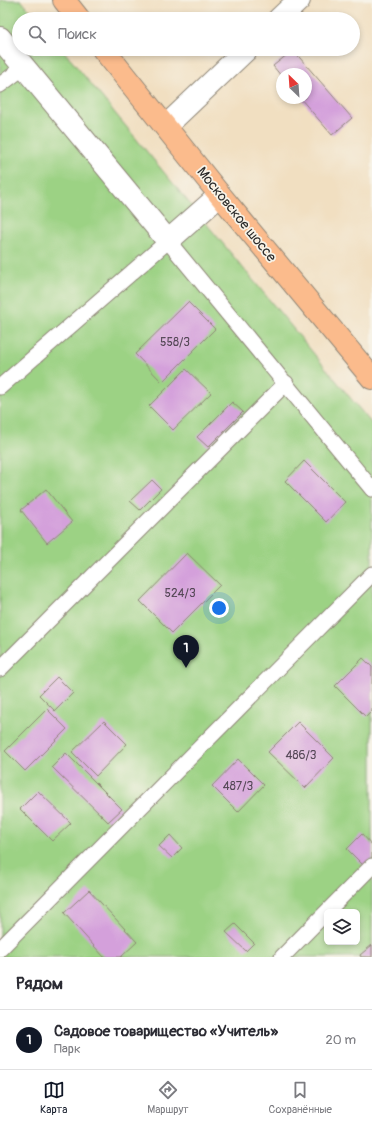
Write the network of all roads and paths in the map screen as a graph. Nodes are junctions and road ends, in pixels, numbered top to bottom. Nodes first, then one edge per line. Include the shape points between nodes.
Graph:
1 (64, 0) edge
2 (299, 0) edge
3 (73, 12) edge
4 (286, 12) edge
5 (0, 38) edge
6 (12, 52) edge
7 (15, 56) edge
8 (109, 56) edge
9 (241, 56) edge
10 (24, 67) junction
11 (0, 85) edge
12 (166, 126) junction
13 (220, 194) junction
14 (168, 241) junction
15 (372, 378) edge
16 (286, 383) junction
17 (0, 387) edge
18 (372, 489) edge
19 (372, 574) edge
20 (0, 669) edge
21 (372, 866) edge
22 (0, 949) edge
23 (282, 957) edge

1 - 3 highway
2 - 4 street
5 - 6 street
7 - 10 street
8 - 12 highway, Московское шоссе
9 - 12 street
10 - 11 lane
10 - 14 street
12 - 13 highway, Московское шоссе
13 - 14 street
13 - 15 highway, Московское шоссе
14 - 16 lane
14 - 17 lane
16 - 18 lane
16 - 20 lane
19 - 22 lane
21 - 23 lane

